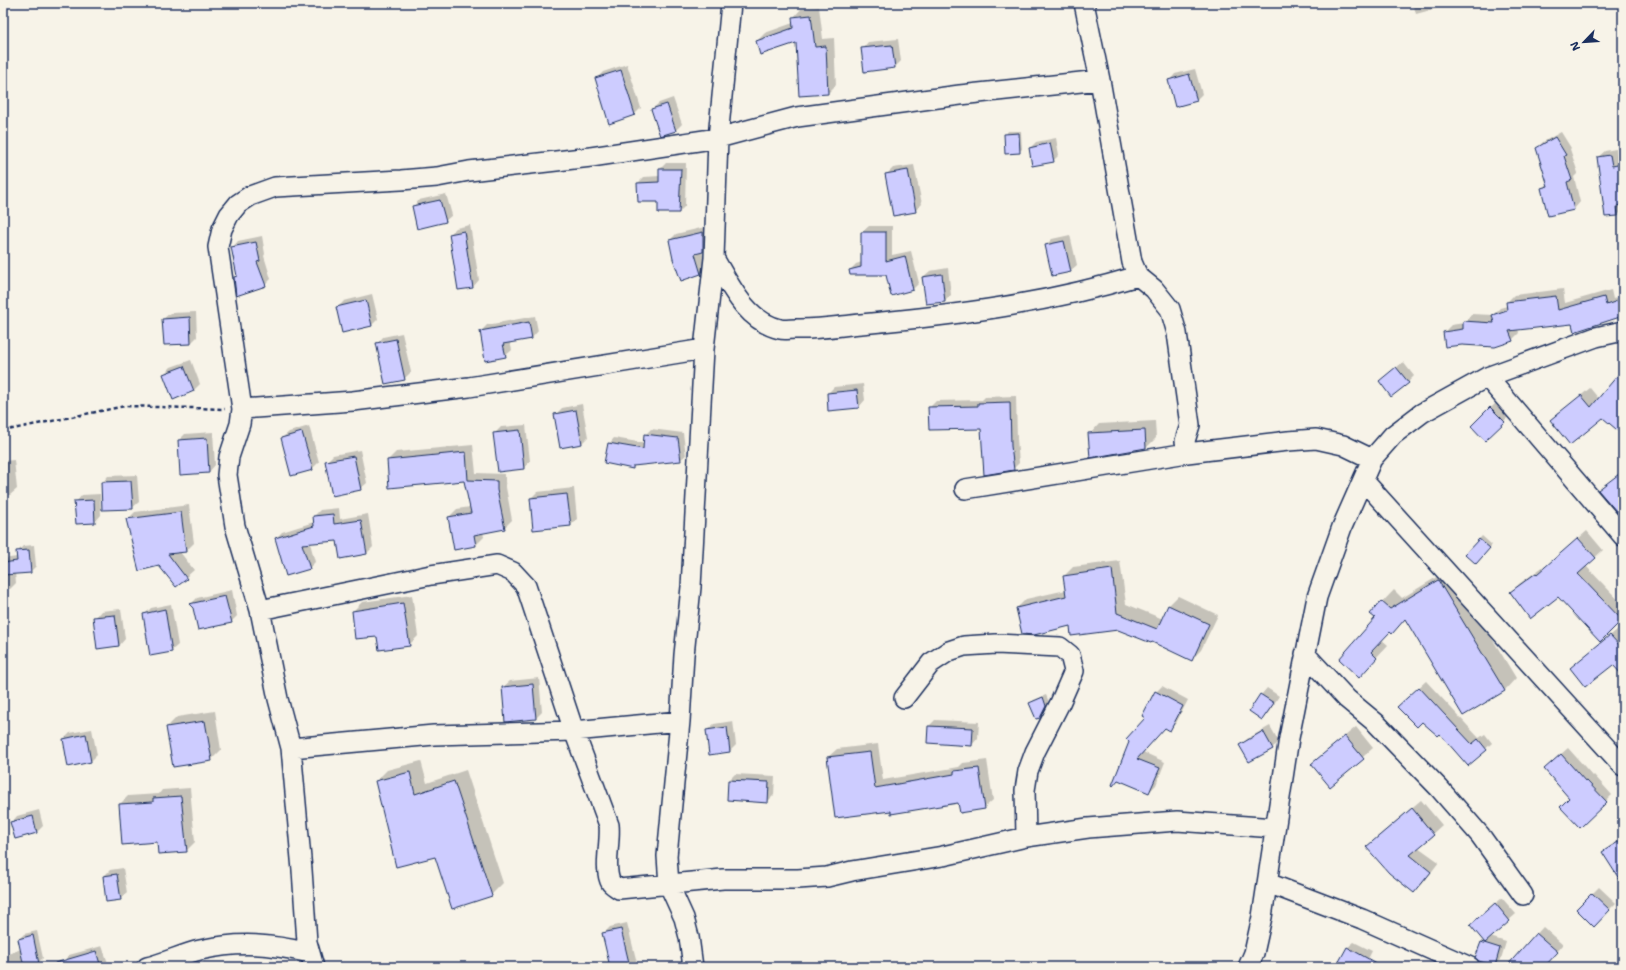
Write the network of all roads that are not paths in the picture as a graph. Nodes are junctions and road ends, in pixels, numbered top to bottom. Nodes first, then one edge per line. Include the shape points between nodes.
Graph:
1 (731, 3) edge
2 (1084, 3) edge
3 (1100, 80) junction
4 (718, 138) junction
5 (714, 258) junction
6 (1138, 276) junction
7 (1623, 331) edge
8 (704, 349) junction
9 (1488, 377) junction
10 (242, 409) junction
11 (1188, 453) junction
12 (1372, 459) junction
13 (1363, 480) junction
14 (965, 489) dead end
15 (1623, 536) edge
16 (260, 610) junction
17 (1305, 654) junction
18 (904, 698) dead end
19 (680, 721) junction
20 (574, 731) junction
21 (291, 748) junction
22 (1623, 766) edge
23 (1275, 828) junction
24 (1026, 837) junction
25 (1268, 883) junction
26 (669, 884) junction
27 (1523, 895) dead end
28 (312, 960) edge
29 (147, 967) edge
30 (693, 967) edge
31 (1248, 967) edge
32 (1470, 967) edge

1 - 4 street
2 - 3 street
3 - 4 street via 960,94 797,117
3 - 6 street via 1132,262
4 - 5 street
4 - 10 street via 437,177 275,187 250,196 238,204 229,215 222,229 218,247
5 - 6 street via 738,298 757,319 780,329 806,330 944,316 1026,304 1093,290
5 - 8 street
6 - 11 street via 1154,289 1170,308 1177,332 1190,425 1185,441
7 - 9 street via 1596,337
8 - 10 street via 469,387 354,401
8 - 19 street via 691,587
9 - 12 street via 1422,413 1393,434
9 - 15 street
10 - 16 street via 229,457 227,475 236,526
11 - 12 street via 1316,439 1343,445
11 - 14 street
12 - 13 street
13 - 17 street via 1342,527 1317,597
13 - 22 street
16 - 20 street via 431,575 497,565 513,572 526,586
16 - 21 street
17 - 23 street
17 - 27 street via 1347,699 1376,723 1439,788 1480,836
18 - 24 street via 931,663 949,651 964,646 1060,646 1070,655 1074,670 1028,771 1025,790
19 - 20 street
19 - 26 street via 667,856
20 - 21 street via 434,735
20 - 26 street via 609,825 607,868 612,883 619,889
21 - 28 street via 307,942
23 - 24 street via 1177,822 1088,828
23 - 25 street
24 - 26 street via 943,856 827,877 723,879
25 - 31 street via 1254,953
25 - 32 street via 1362,919
26 - 30 street via 684,918
28 - 29 street via 282,947 228,945 198,950

